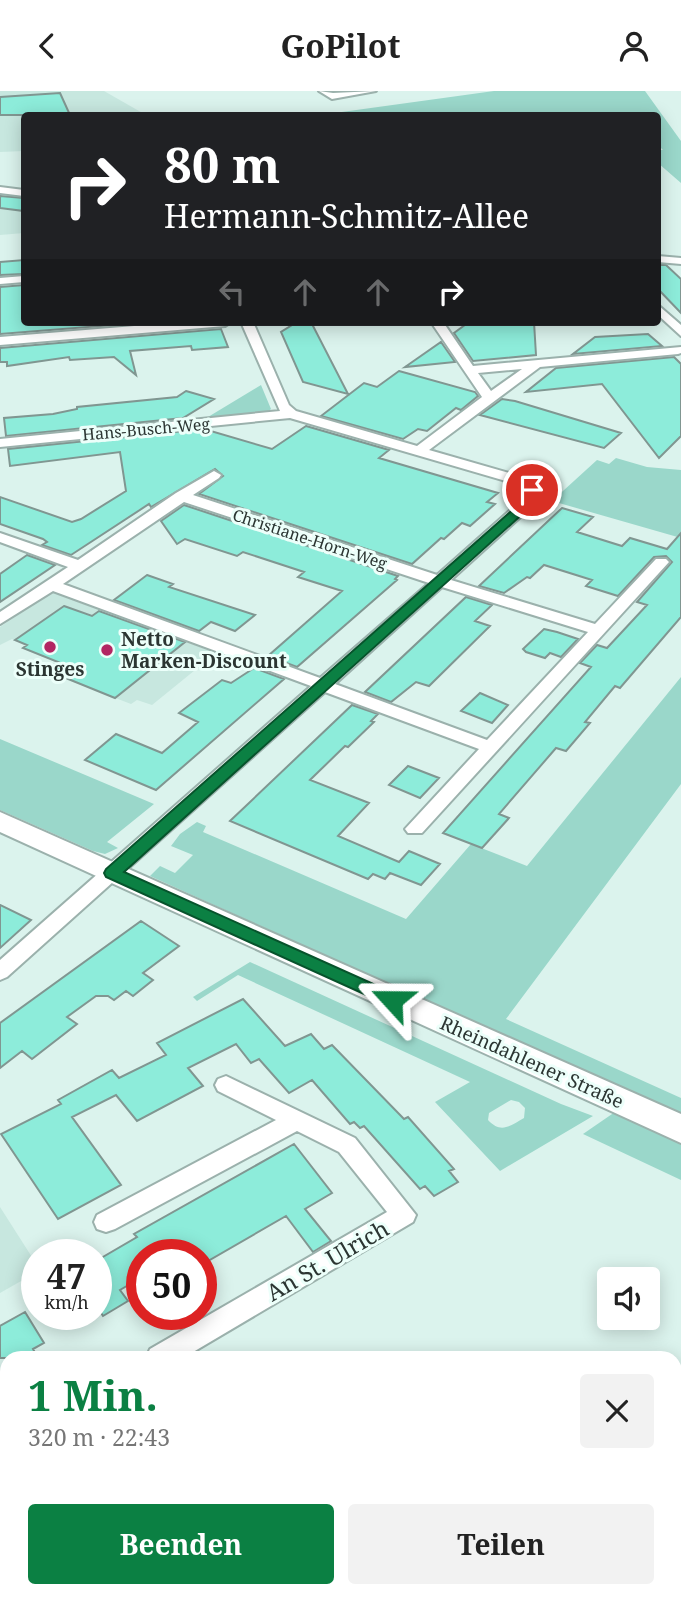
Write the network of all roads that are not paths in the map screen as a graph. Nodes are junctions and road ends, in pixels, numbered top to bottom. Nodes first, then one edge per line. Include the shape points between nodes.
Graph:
1 (323, 91) edge
2 (372, 91) edge
3 (0, 190) edge
4 (21, 193) edge
5 (661, 259) edge
6 (681, 261) edge
7 (21, 279) edge
8 (0, 281) edge
9 (661, 311) edge
10 (52, 326) edge
11 (179, 326) edge
12 (249, 326) edge
13 (440, 326) edge
14 (681, 332) edge
15 (54, 337) junction
16 (0, 341) edge
17 (680, 351) edge
18 (536, 364) junction
19 (468, 370) junction
20 (489, 398) junction
21 (291, 414) junction
22 (0, 443) edge
23 (419, 451) junction
24 (214, 475) dead end
25 (181, 496) junction
26 (0, 537) edge
27 (660, 562) dead end
28 (80, 566) junction
29 (439, 581) junction
30 (52, 585) junction
31 (0, 619) edge
32 (598, 630) junction
33 (324, 684) junction
34 (489, 747) junction
35 (0, 821) edge
36 (415, 829) dead end
37 (112, 873) junction
38 (0, 972) edge
39 (226, 1084) dead end
40 (295, 1121) junction
41 (681, 1129) edge
42 (106, 1222) dead end
43 (171, 1351) edge

1 - 2 street via 332,96
3 - 4 street
5 - 6 street
7 - 8 street
9 - 14 street
10 - 15 street
11 - 15 street
12 - 21 street via 283,407
13 - 19 street
15 - 16 street
17 - 18 street
18 - 19 street
18 - 20 street
19 - 20 street
20 - 23 street
21 - 22 street, Hans-Busch-Weg
21 - 23 street
23 - 29 street via 518,480 534,492 532,499
24 - 25 street
25 - 28 street
25 - 29 street, Christiane-Horn-Weg
26 - 28 street
27 - 32 street
28 - 30 street
29 - 32 street, Christiane-Horn-Weg
29 - 33 street
30 - 31 street
30 - 33 street
32 - 34 street
33 - 34 street
33 - 37 street
34 - 36 street
35 - 37 main road, Rheindahlener Straße
37 - 38 street
37 - 41 main road, Rheindahlener Straße
39 - 40 street, An St. Ulrich
40 - 42 street
40 - 43 street, An St. Ulrich via 347,1145 404,1215

